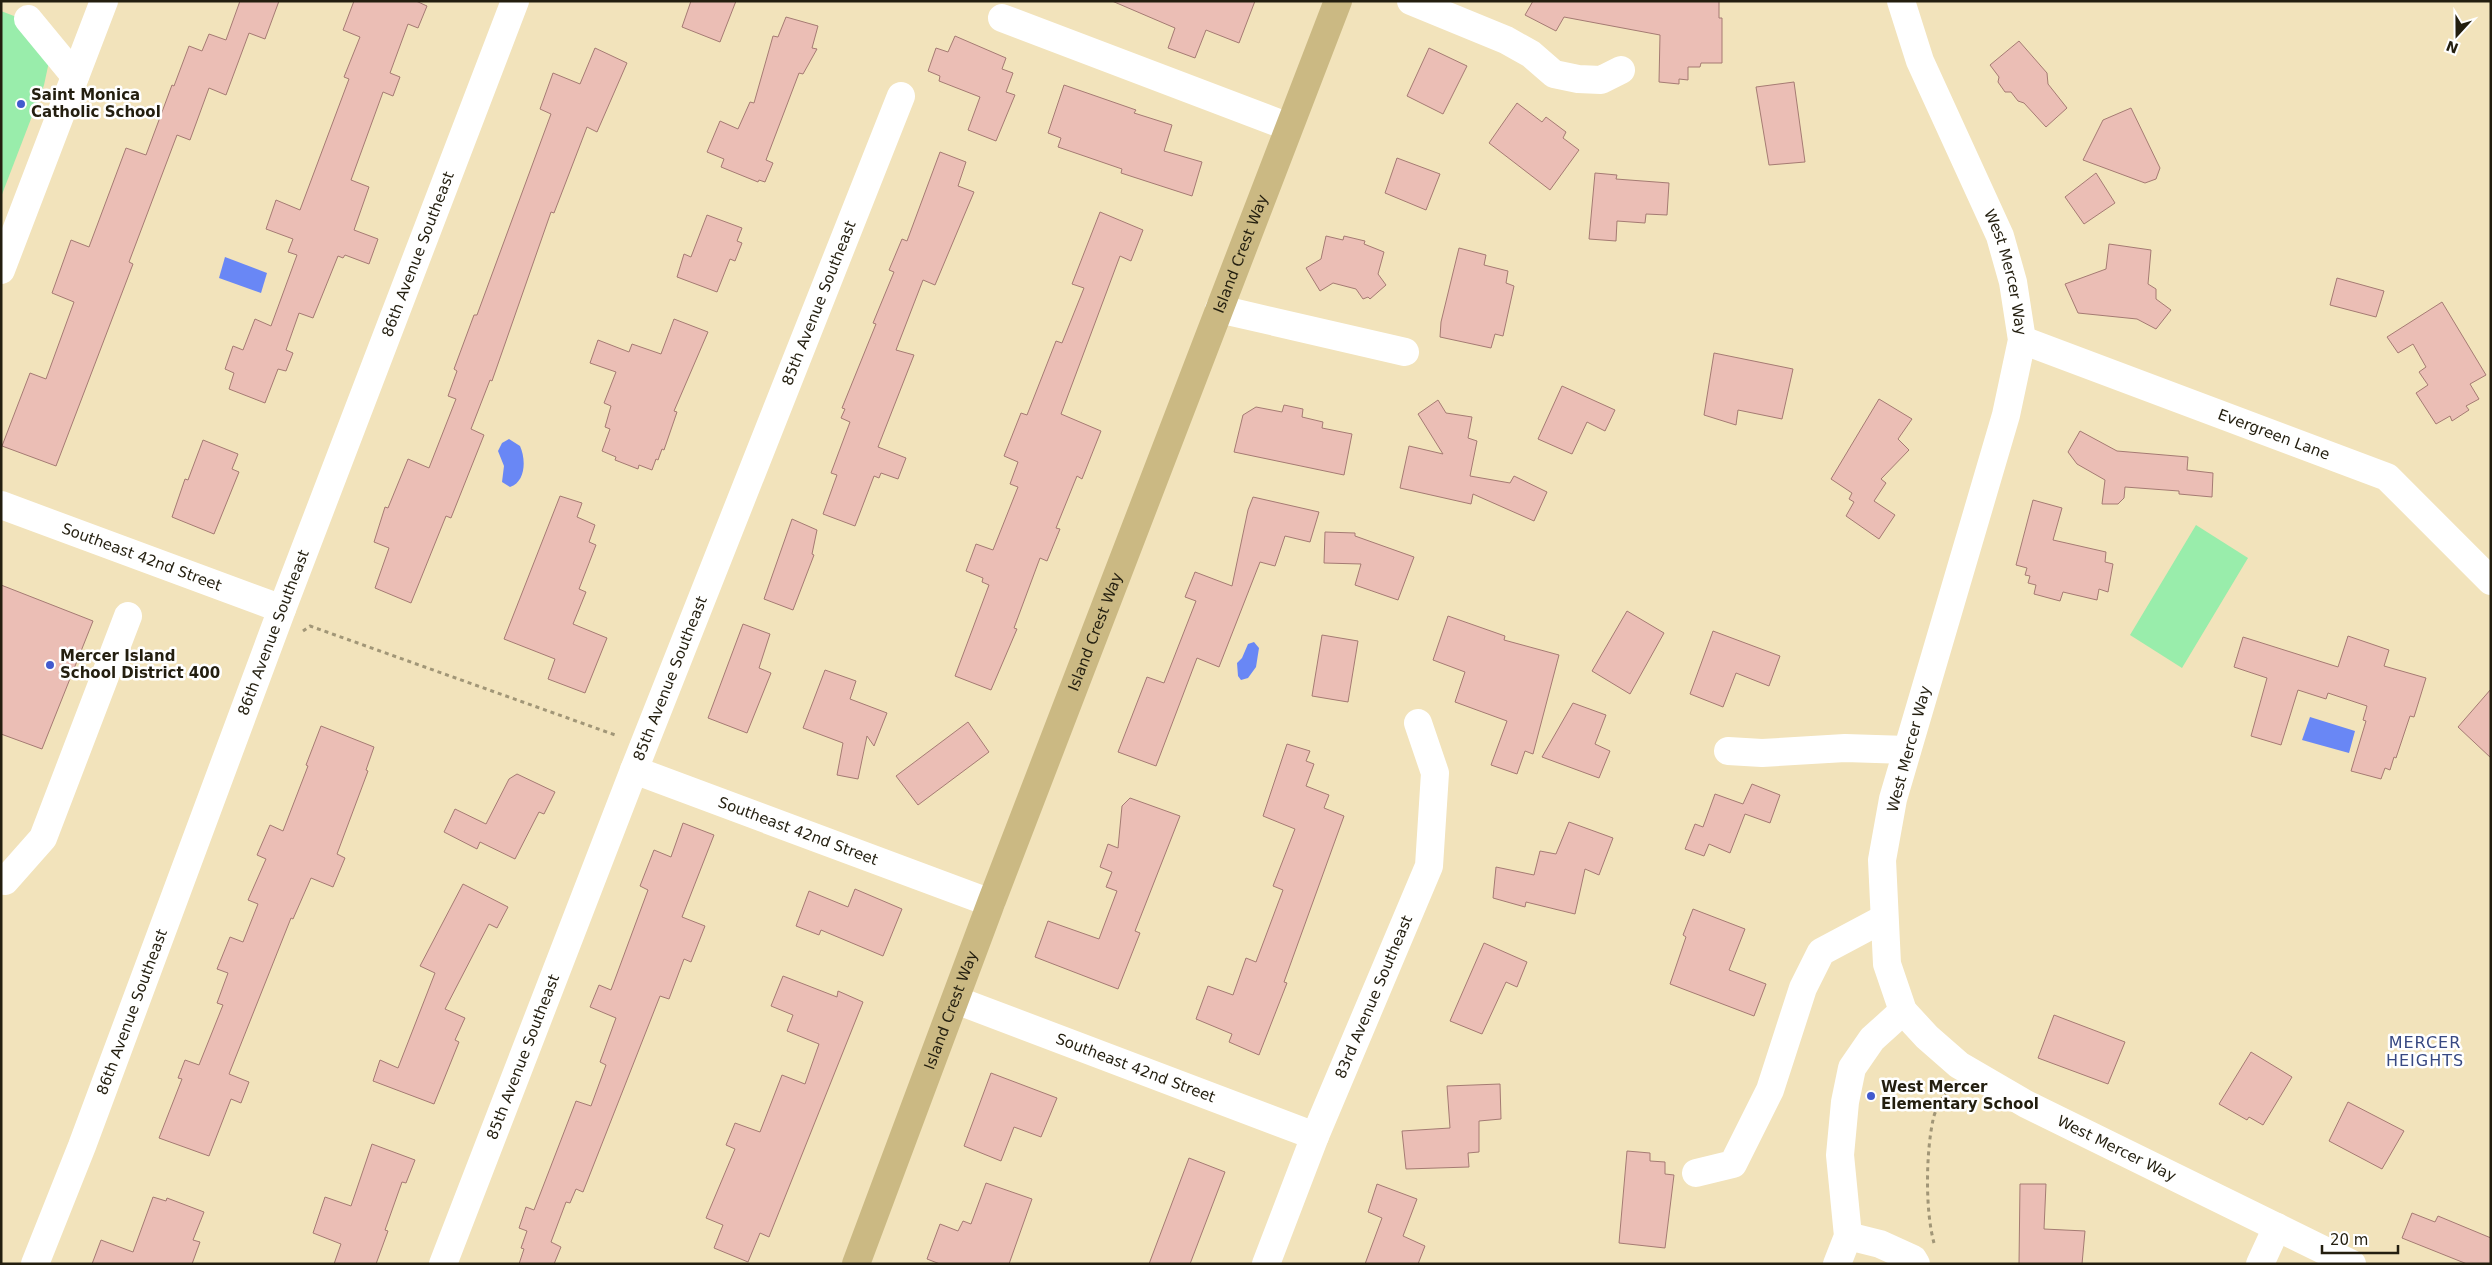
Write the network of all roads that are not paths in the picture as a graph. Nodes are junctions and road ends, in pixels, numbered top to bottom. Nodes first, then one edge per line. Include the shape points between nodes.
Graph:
1 (104, 1) edge
2 (515, 1) edge
3 (1338, 1) edge
4 (1411, 1) edge
5 (1902, 1) edge
6 (1002, 18) dead end
7 (28, 19) dead end
8 (1621, 70) dead end
9 (75, 76) junction
10 (901, 96) dead end
11 (1289, 127) junction
12 (1, 270) edge
13 (1219, 309) junction
14 (2022, 340) junction
15 (1405, 352) dead end
16 (1, 505) edge
17 (2491, 581) edge
18 (282, 609) junction
19 (128, 616) dead end
20 (1418, 724) dead end
21 (1907, 750) junction
22 (1728, 751) dead end
23 (634, 770) junction
24 (5, 881) dead end
25 (991, 903) junction
26 (1883, 919) junction
27 (956, 1000) junction
28 (1903, 1011) junction
29 (1315, 1136) junction
30 (1696, 1173) dead end
31 (2277, 1227) junction
32 (1848, 1236) junction
33 (1925, 1255) edge
34 (35, 1264) edge
35 (443, 1264) edge
36 (856, 1264) edge
37 (1266, 1264) edge
38 (1837, 1264) edge
39 (2260, 1264) edge
40 (2352, 1264) edge

1 - 9 street
2 - 18 street, 86th Avenue Southeast
3 - 11 main road, Island Crest Way
4 - 8 street via 1506,40 1531,54 1554,74 1578,80 1601,80
5 - 14 street, West Mercer Way via 1920,61 2000,236
6 - 11 street
7 - 9 street
9 - 12 street
10 - 23 street, 85th Avenue Southeast
11 - 13 main road, Island Crest Way
13 - 15 street
13 - 25 main road, Island Crest Way
14 - 17 street, Evergreen Lane via 2387,477
14 - 21 street, West Mercer Way via 2006,415
16 - 18 street, Southeast 42nd Street
18 - 34 street, 86th Avenue Southeast via 86,1136
19 - 24 street via 43,838
20 - 29 street, 83rd Avenue Southeast via 1435,773 1429,866
21 - 22 street
21 - 26 street, West Mercer Way via 1893,799 1882,860
23 - 25 street, Southeast 42nd Street
23 - 35 street, 85th Avenue Southeast
25 - 27 main road, Island Crest Way
26 - 28 street, West Mercer Way via 1887,964
26 - 30 street via 1821,952 1803,988 1770,1090 1733,1164
27 - 29 street, Southeast 42nd Street
27 - 36 main road, Island Crest Way
28 - 31 street, West Mercer Way via 1959,1065 2026,1104
28 - 32 street via 1872,1039 1852,1068 1840,1155
29 - 37 street, 83rd Avenue Southeast
31 - 39 street
31 - 40 street, West Mercer Way
32 - 33 street via 1880,1244 1913,1259
32 - 38 street

